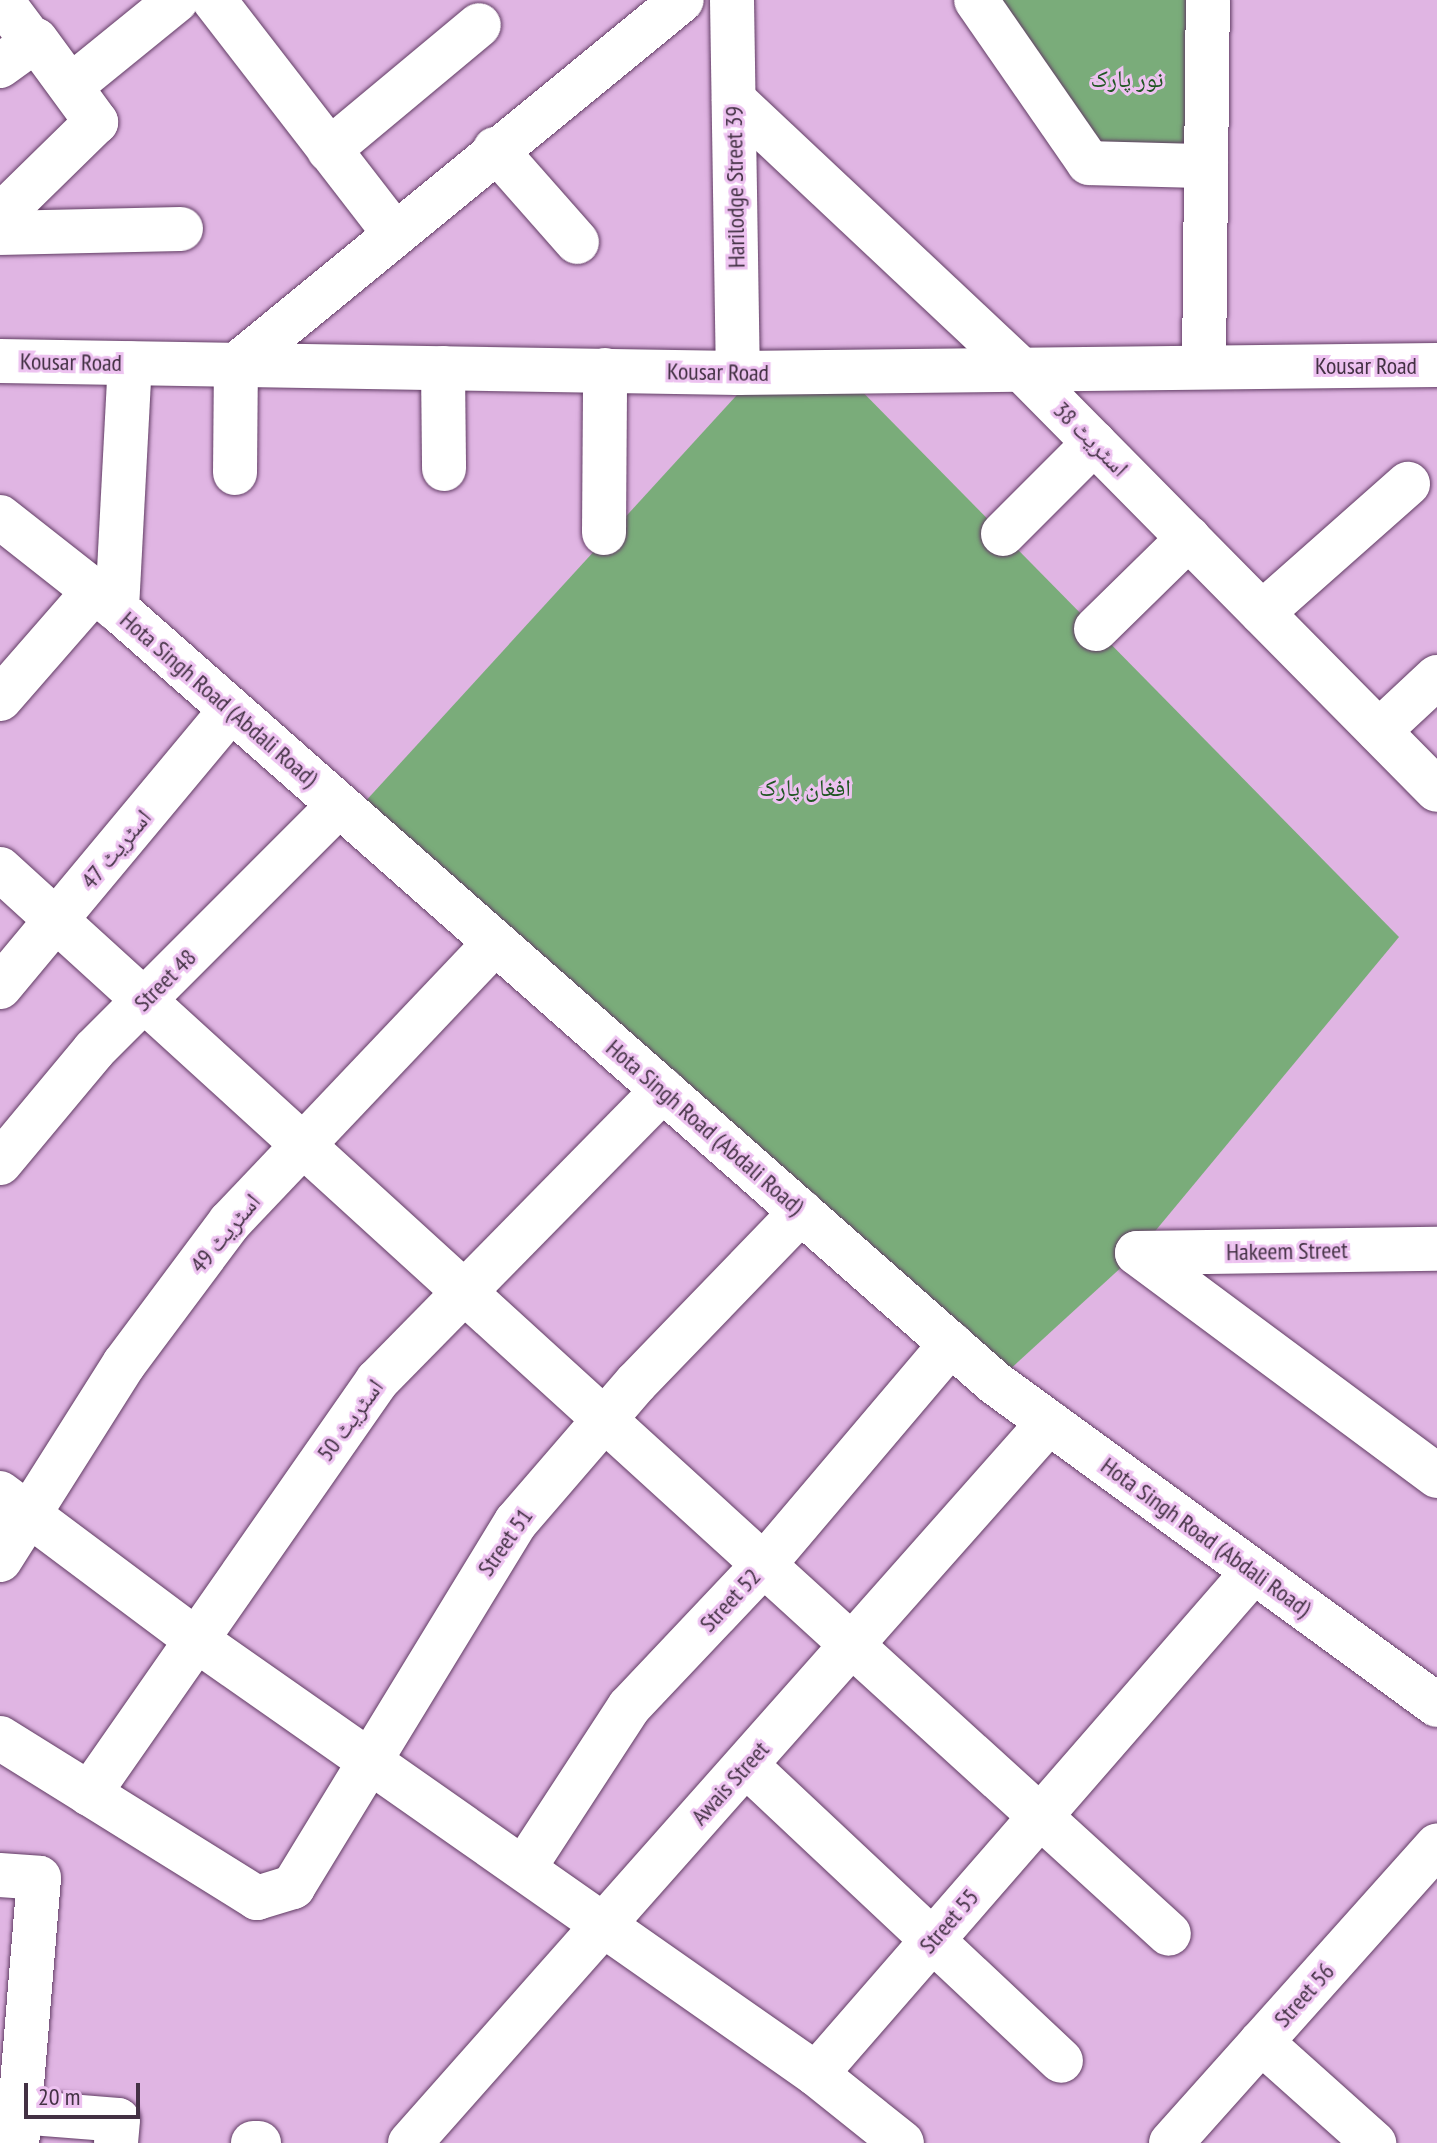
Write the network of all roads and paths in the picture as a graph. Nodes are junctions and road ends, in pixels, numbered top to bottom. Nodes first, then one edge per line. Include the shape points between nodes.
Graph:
1 (1, 0) edge
2 (177, 0) edge
3 (214, 0) edge
4 (732, 0) edge
5 (976, 0) edge
6 (1208, 0) edge
7 (671, 2) edge
8 (479, 25) dead end
9 (16, 53) edge
10 (71, 86) junction
11 (734, 100) junction
12 (495, 149) junction
13 (329, 150) junction
14 (1206, 166) junction
15 (0, 216) edge
16 (181, 229) dead end
17 (0, 233) edge
18 (394, 233) junction
19 (577, 242) dead end
20 (0, 361) edge
21 (130, 363) junction
22 (236, 365) junction
23 (1437, 365) edge
24 (1204, 367) junction
25 (443, 368) junction
26 (605, 370) junction
27 (1022, 370) junction
28 (738, 373) junction
29 (1094, 443) junction
30 (444, 469) dead end
31 (235, 473) dead end
32 (1408, 484) dead end
33 (0, 517) edge
34 (604, 533) dead end
35 (1003, 534) dead end
36 (1189, 538) junction
37 (106, 600) junction
38 (1262, 613) junction
39 (1096, 629) dead end
40 (1437, 677) edge
41 (0, 699) edge
42 (231, 710) junction
43 (1379, 731) junction
44 (1437, 790) edge
45 (339, 805) junction
46 (0, 869) edge
47 (57, 919) junction
48 (495, 943) junction
49 (0, 987) edge
50 (146, 1000) junction
51 (663, 1090) junction
52 (305, 1144) junction
53 (0, 1163) edge
54 (801, 1212) junction
55 (1437, 1249) edge
56 (464, 1289) junction
57 (951, 1344) junction
58 (606, 1417) junction
59 (1049, 1422) junction
60 (1437, 1476) edge
61 (14, 1504) edge
62 (0, 1560) edge
63 (766, 1562) junction
64 (1253, 1572) junction
65 (195, 1639) junction
66 (855, 1643) junction
67 (1437, 1705) edge
68 (0, 1738) edge
69 (367, 1755) junction
70 (746, 1765) junction
71 (89, 1794) junction
72 (1041, 1815) junction
73 (1437, 1846) edge
74 (524, 1868) junction
75 (0, 1875) edge
76 (603, 1925) junction
77 (1169, 1934) dead end
78 (932, 1940) junction
79 (1261, 2042) junction
80 (1061, 2061) dead end
81 (816, 2074) junction
82 (18, 2128) edge
83 (116, 2143) edge
84 (410, 2143) edge
85 (902, 2143) edge
86 (1171, 2143) edge
87 (1374, 2143) edge

1 - 9 street
2 - 10 street
3 - 13 street
4 - 11 street, Harilodge Street 39
5 - 14 street via 1089,163
6 - 14 street
7 - 12 street
8 - 13 street
9 - 10 street
10 - 15 street via 95,128
11 - 27 street, اسٹریٹ 38
11 - 28 street, Harilodge Street 39
12 - 18 street
12 - 19 street
13 - 18 street
14 - 24 street
16 - 17 street
18 - 22 street
20 - 21 street, Kousar Road
21 - 22 street, Kousar Road
21 - 37 street
22 - 25 street, Kousar Road
22 - 31 street
23 - 24 street, Kousar Road
24 - 27 street, Kousar Road
25 - 26 street, Kousar Road
25 - 30 street
26 - 28 street, Kousar Road
26 - 34 street
27 - 28 street, Kousar Road
27 - 29 street, اسٹریٹ 38
29 - 35 street
29 - 36 street, اسٹریٹ 38
32 - 38 street
33 - 37 street, Hota Singh Road (Abdali Road)
36 - 38 street, اسٹریٹ 38
36 - 39 street
37 - 41 street
37 - 42 street, Hota Singh Road (Abdali Road)
38 - 43 street, اسٹریٹ 38
40 - 43 street
42 - 45 street, Hota Singh Road (Abdali Road)
42 - 47 street, اسٹریٹ 47
43 - 44 street, اسٹریٹ 38
45 - 48 street, Hota Singh Road (Abdali Road)
45 - 50 street, Street 48
46 - 47 street
47 - 49 street, اسٹریٹ 47
47 - 50 street
48 - 51 street, Hota Singh Road (Abdali Road)
48 - 52 street, اسٹریٹ 49
50 - 52 street
50 - 53 street, Street 48
51 - 54 street, Hota Singh Road (Abdali Road)
51 - 56 street, اسٹریٹ 50
52 - 56 street
52 - 61 street, اسٹریٹ 49 via 186,1281
54 - 57 street, Hota Singh Road (Abdali Road)
54 - 58 street, Street 51
55 - 60 street, Hakeem Street via 1137,1253
56 - 58 street
56 - 65 street, اسٹریٹ 50 via 377,1381
57 - 59 street, Hota Singh Road (Abdali Road)
57 - 63 street, Street 52
58 - 63 street
58 - 69 street, Street 51 via 516,1522
59 - 64 street, Hota Singh Road (Abdali Road)
59 - 66 street, Awais Street
61 - 62 street, اسٹریٹ 49
61 - 65 street
63 - 66 street
63 - 74 street, Street 52 via 629,1707
64 - 67 street, Hota Singh Road (Abdali Road)
64 - 72 street, Street 55
65 - 69 street
65 - 71 street, اسٹریٹ 50
66 - 70 street, Awais Street
66 - 72 street
68 - 71 street
69 - 71 street, Street 51 via 293,1887 257,1898
69 - 74 street
70 - 76 street, Awais Street
70 - 78 street
72 - 77 street
72 - 78 street, Street 55
73 - 79 street, Street 56
74 - 76 street
75 - 82 street via 39,1878
76 - 81 street
76 - 84 street, Awais Street
78 - 80 street
78 - 81 street, Street 55
79 - 86 street, Street 56
79 - 87 street
81 - 85 street
82 - 83 street via 118,2120

